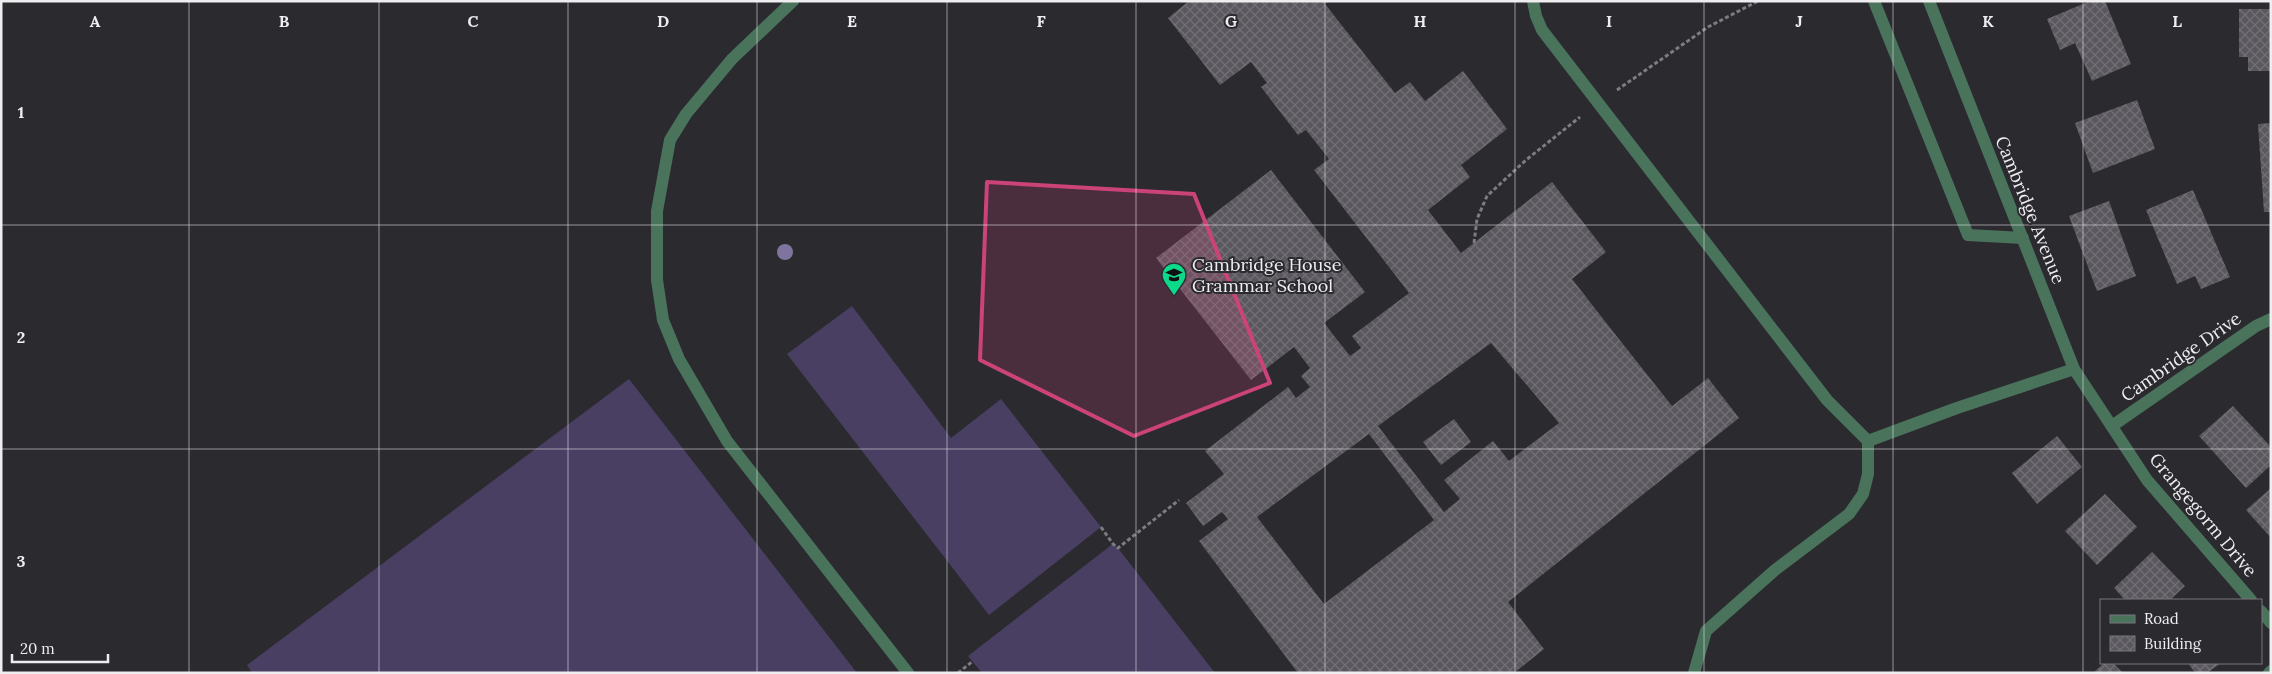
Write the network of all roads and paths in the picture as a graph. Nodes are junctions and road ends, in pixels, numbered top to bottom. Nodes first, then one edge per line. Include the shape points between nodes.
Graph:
1 (793, 1) edge
2 (1533, 1) edge
3 (1758, 1) edge
4 (1874, 1) edge
5 (1929, 1) edge
6 (1597, 104) junction
7 (2023, 238) junction
8 (1474, 243) dead end
9 (2271, 319) edge
10 (2074, 369) junction
11 (2112, 426) junction
12 (1868, 441) junction
13 (1179, 500) dead end
14 (1101, 527) dead end
15 (2251, 599) edge
16 (2262, 612) edge
17 (2271, 623) edge
18 (973, 662) dead end
19 (908, 673) edge
20 (958, 673) edge
21 (1694, 673) edge

1 - 19 street via 732,59 686,114 670,140 657,211 657,280 663,320 679,360 728,441
2 - 6 street via 1542,30
3 - 6 path via 1708,27
4 - 7 street via 1968,235
5 - 7 street, Cambridge Avenue
6 - 8 path via 1486,196 1477,220
6 - 12 street via 1827,400
7 - 10 street, Cambridge Avenue
9 - 11 street, Cambridge Drive via 2256,326
10 - 11 street, Cambridge Avenue
10 - 12 street
11 - 15 street, Grangegorm Drive via 2147,480
12 - 21 street via 1868,474 1863,494 1849,514 1775,570 1706,631
13 - 14 path via 1118,548
16 - 17 street
18 - 20 path

